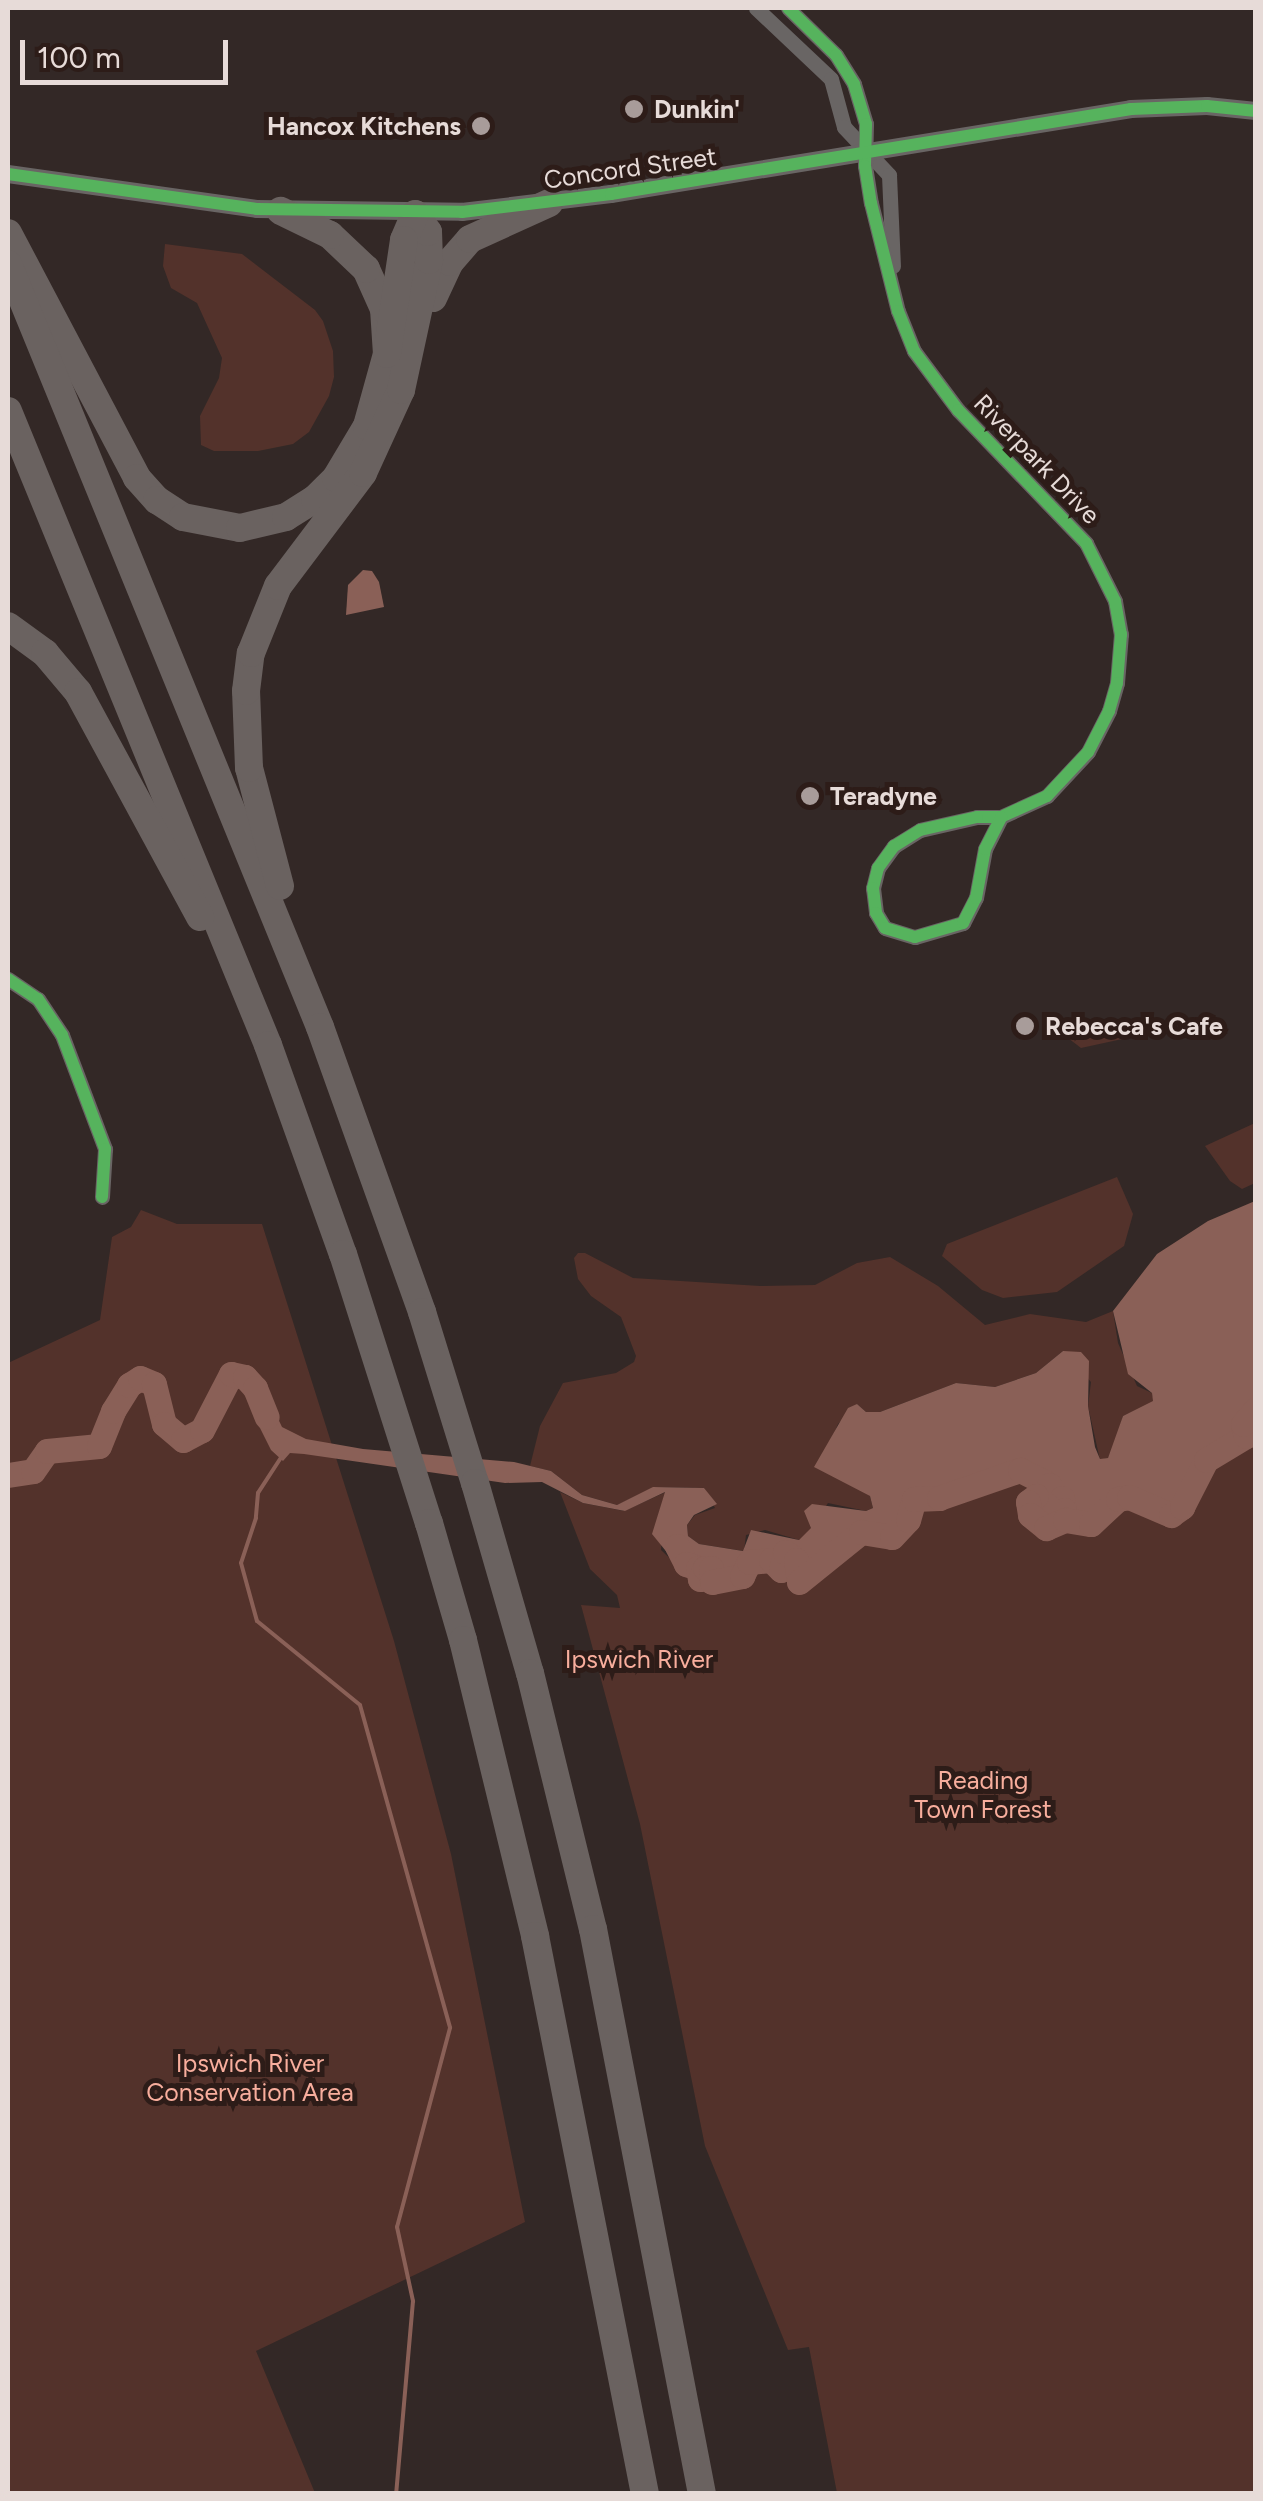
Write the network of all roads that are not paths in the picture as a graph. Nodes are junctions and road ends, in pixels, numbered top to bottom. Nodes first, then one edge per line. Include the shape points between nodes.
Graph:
1 (756, 8) edge
2 (788, 8) edge
3 (1256, 111) edge
4 (865, 154) junction
5 (8, 174) edge
6 (549, 203) junction
7 (280, 211) junction
8 (415, 214) junction
9 (8, 233) edge
10 (8, 264) edge
11 (894, 295) junction
12 (399, 355) junction
13 (8, 411) edge
14 (8, 626) edge
15 (1001, 817) junction
16 (8, 979) edge
17 (320, 1028) junction
18 (268, 1045) junction
19 (102, 1197) dead end
20 (645, 2494) edge
21 (702, 2494) edge

1 - 4 street via 830,79 844,127
2 - 4 street via 836,55 854,84 866,124
3 - 4 street, Concord Street via 1130,109
4 - 6 street, Concord Street
4 - 11 street, Riverpark Drive
4 - 11 street, Riverpark Drive via 892,185
5 - 7 street, Concord Street
6 - 8 street, Concord Street
6 - 12 highway via 492,226 461,248
7 - 8 street, Concord Street
7 - 12 highway via 330,235 366,269
8 - 12 highway via 404,240
9 - 12 highway via 137,478 157,500 198,523 255,527 316,499 361,439
10 - 17 highway
11 - 15 street, Riverpark Drive via 905,332 931,377 1086,543 1118,616 1118,683 1088,752 1047,796
12 - 17 highway via 390,418 363,473 272,597 248,674 251,782
13 - 18 highway
14 - 18 highway via 44,652 78,692
15 - 15 street, Riverpark Drive via 920,830 894,846 874,888 885,928 915,937 963,922
16 - 19 street via 38,999 59,1027 106,1149
17 - 21 highway via 422,1312 530,1673 592,1929
18 - 20 highway via 411,1463 463,1640 536,1936

